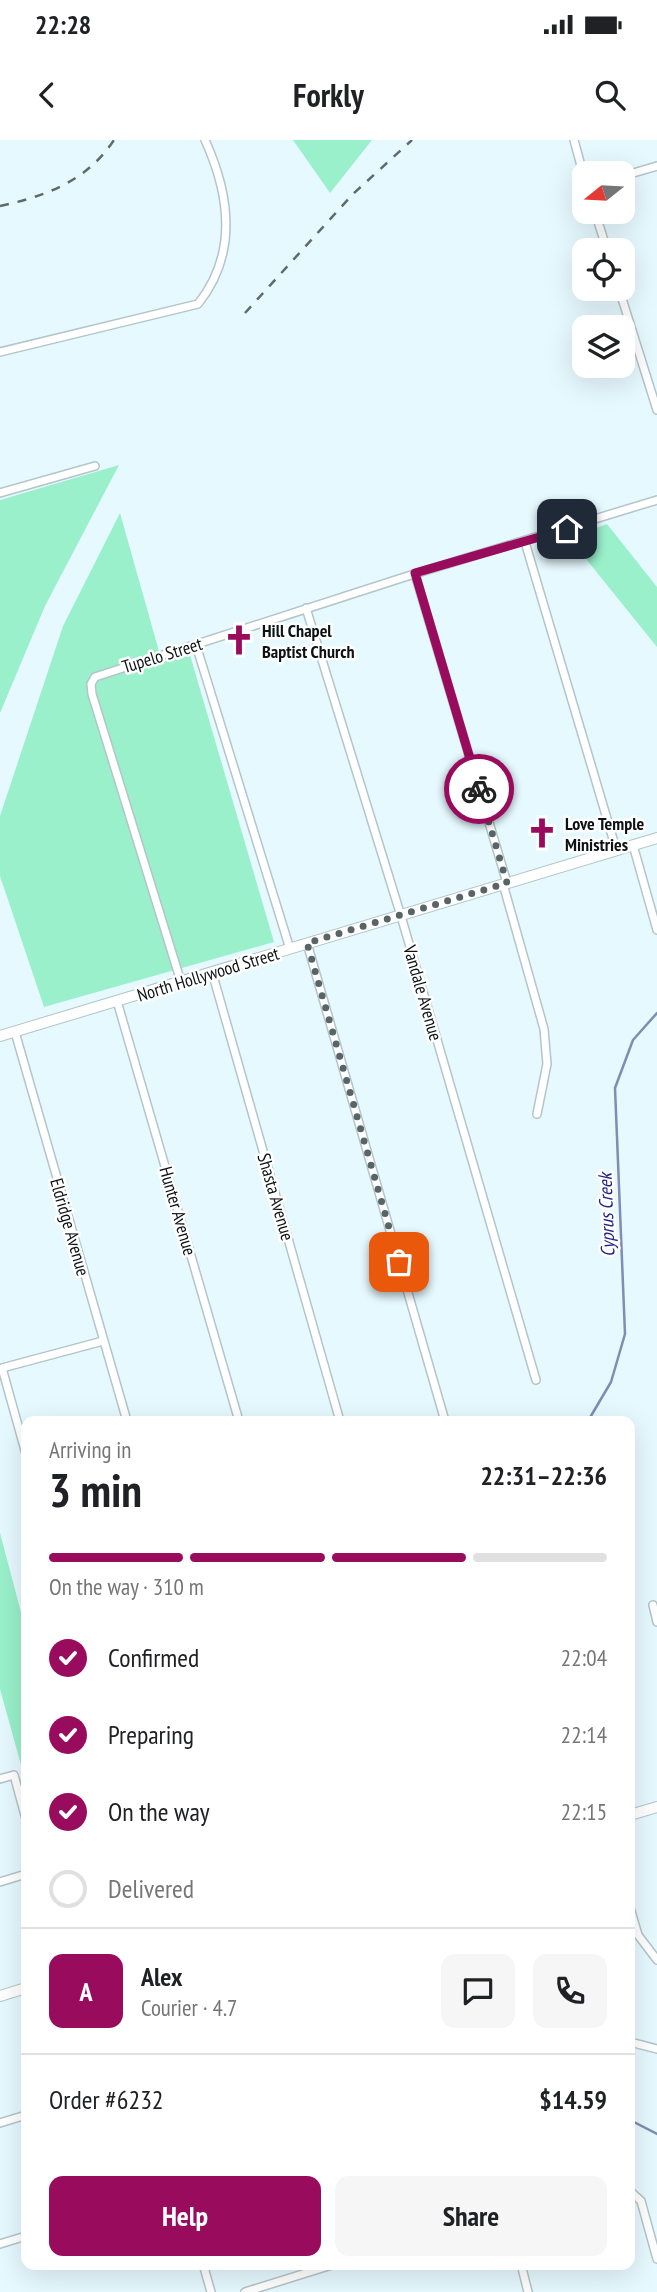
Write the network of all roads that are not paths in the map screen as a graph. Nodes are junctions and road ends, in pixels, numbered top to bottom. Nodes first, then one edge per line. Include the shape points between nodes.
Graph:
1 (205, 140) edge
2 (574, 140) edge
3 (580, 161) edge
4 (657, 166) edge
5 (635, 172) edge
6 (623, 301) edge
7 (0, 352) edge
8 (657, 410) edge
9 (95, 466) dead end
10 (0, 493) edge
11 (657, 500) edge
12 (525, 542) junction
13 (415, 573) junction
14 (306, 608) junction
15 (196, 645) junction
16 (657, 838) edge
17 (633, 845) junction
18 (616, 849) junction
19 (505, 884) junction
20 (401, 916) junction
21 (657, 930) edge
22 (307, 943) junction
23 (290, 949) junction
24 (212, 972) junction
25 (181, 982) junction
26 (117, 1001) junction
27 (15, 1032) junction
28 (0, 1036) edge
29 (537, 1114) dead end
30 (103, 1340) junction
31 (2, 1368) edge
32 (536, 1380) dead end
33 (126, 1416) edge
34 (238, 1416) edge
35 (339, 1416) edge
36 (444, 1416) edge
37 (21, 1436) edge
38 (653, 1605) dead end
39 (657, 1622) edge
40 (0, 1779) edge
41 (21, 1802) edge
42 (657, 1807) edge
43 (635, 1814) edge
44 (21, 1876) edge
45 (0, 1882) edge
46 (635, 1925) edge
47 (657, 1960) edge
48 (21, 1990) edge
49 (0, 1996) edge
50 (635, 2043) edge
51 (657, 2049) edge
52 (21, 2117) edge
53 (0, 2123) edge
54 (635, 2196) edge
55 (21, 2238) edge
56 (0, 2244) edge
57 (657, 2259) edge
58 (205, 2270) edge
59 (309, 2270) edge
60 (522, 2270) edge
61 (211, 2292) edge
62 (245, 2292) edge
63 (528, 2292) edge

1 - 7 street via 227,206 226,243 213,286 198,304
2 - 3 street
4 - 5 street
6 - 8 street
9 - 10 street
11 - 12 street, Tupelo Street
12 - 13 street, Tupelo Street
12 - 18 street
13 - 14 street, Tupelo Street
13 - 19 street
14 - 15 street, Tupelo Street
14 - 20 street, Vandale Avenue
15 - 23 street
15 - 25 street, Tupelo Street via 99,674 91,684
16 - 17 main road, North Hollywood Street
17 - 18 main road, North Hollywood Street
17 - 21 street
18 - 19 main road, North Hollywood Street
19 - 20 main road, North Hollywood Street
19 - 29 street via 544,1029 547,1064
20 - 22 main road, North Hollywood Street
20 - 32 street, Vandale Avenue
22 - 23 main road, North Hollywood Street
22 - 36 street
23 - 24 main road, North Hollywood Street
24 - 25 main road, North Hollywood Street
24 - 35 street, Shasta Avenue
25 - 26 main road, North Hollywood Street
26 - 27 main road, North Hollywood Street
26 - 34 street, Hunter Avenue
27 - 28 main road, North Hollywood Street
27 - 30 street, Eldridge Avenue
30 - 31 street
30 - 33 street, Eldridge Avenue
31 - 37 street
38 - 39 street
40 - 41 street via 13,1775
42 - 43 main road
44 - 45 street
46 - 47 street
48 - 49 main road
50 - 51 street
52 - 53 street
54 - 57 street via 641,2201
55 - 56 street
58 - 61 street
59 - 62 street
60 - 63 street

